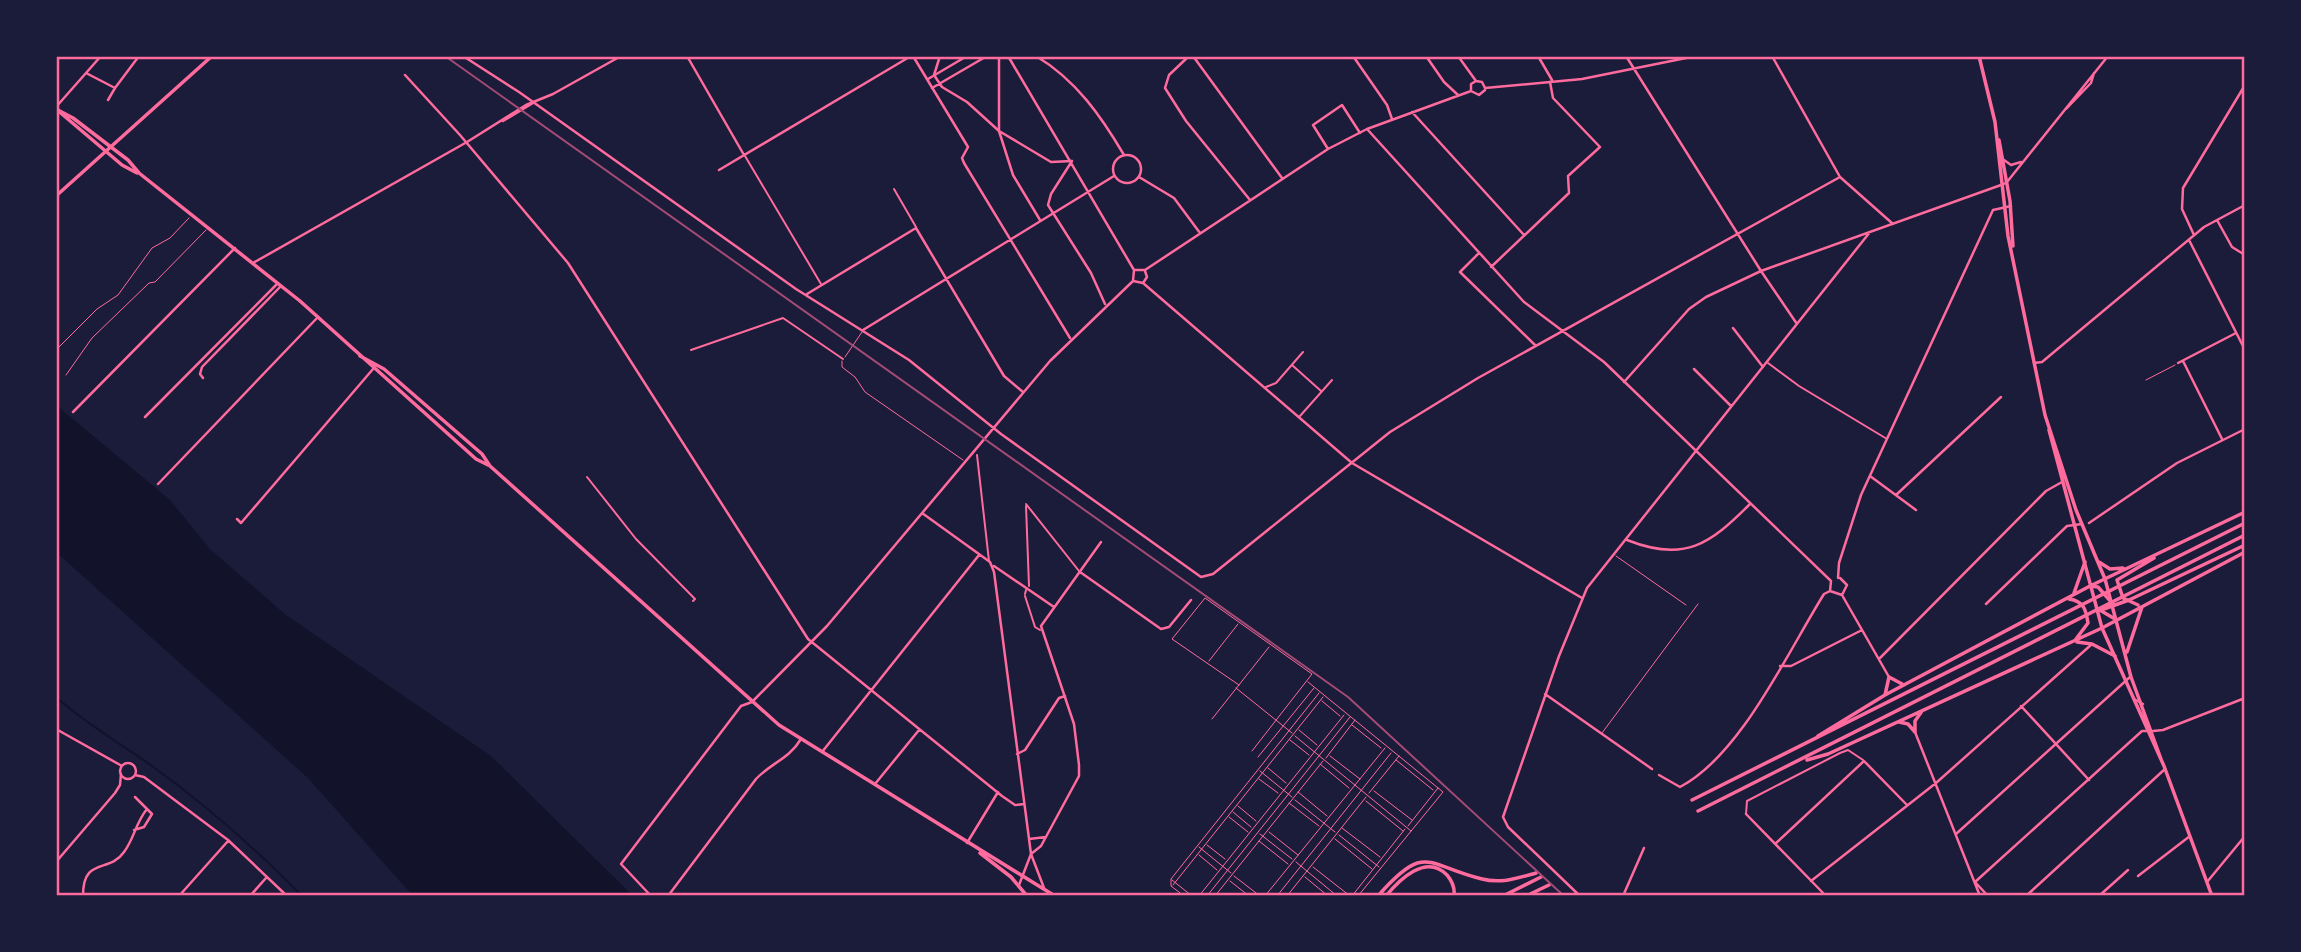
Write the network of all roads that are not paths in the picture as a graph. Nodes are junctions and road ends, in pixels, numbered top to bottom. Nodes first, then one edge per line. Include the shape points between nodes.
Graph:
1 (101, 56) edge
2 (139, 56) edge
3 (212, 56) edge
4 (463, 56) edge
5 (621, 56) edge
6 (687, 56) edge
7 (912, 56) edge
8 (940, 56) edge
9 (967, 56) edge
10 (988, 56) edge
11 (999, 56) edge
12 (1008, 56) edge
13 (1036, 56) edge
14 (1191, 56) edge
15 (1353, 56) edge
16 (1426, 56) edge
17 (1458, 56) edge
18 (1538, 56) edge
19 (1626, 56) edge
20 (1696, 56) edge
21 (1772, 56) edge
22 (1979, 56) edge
23 (2108, 56) edge
24 (1633, 70) junction
25 (86, 73) junction
26 (405, 75) dead end
27 (934, 75) junction
28 (927, 79) junction
29 (1476, 80) junction
30 (1551, 82) junction
31 (940, 84) junction
32 (2245, 85) edge
33 (115, 88) junction
34 (932, 88) junction
35 (1485, 88) junction
36 (1471, 91) junction
37 (1458, 95) junction
38 (108, 100) dead end
39 (533, 103) junction
40 (56, 108) edge
41 (1412, 111) junction
42 (1392, 119) junction
43 (1367, 129) junction
44 (999, 131) junction
45 (1360, 133) junction
46 (1997, 135) junction
47 (467, 142) junction
48 (110, 147) junction
49 (1328, 149) junction
50 (104, 152) junction
51 (744, 155) junction
52 (1124, 155) junction
53 (2004, 160) junction
54 (1072, 161) junction
55 (2024, 161) junction
56 (719, 170) dead end
57 (139, 173) junction
58 (1114, 176) junction
59 (1139, 177) junction
60 (1840, 177) junction
61 (1282, 178) junction
62 (2007, 182) junction
63 (2001, 185) junction
64 (894, 189) dead end
65 (1089, 191) junction
66 (56, 196) edge
67 (1250, 200) junction
68 (2245, 205) edge
69 (2004, 206) junction
70 (2011, 206) junction
71 (1051, 213) junction
72 (192, 214) junction
73 (1040, 220) junction
74 (2217, 220) junction
75 (1893, 224) junction
76 (209, 227) junction
77 (916, 228) junction
78 (1870, 232) junction
79 (1738, 233) junction
80 (1200, 234) junction
81 (1524, 235) junction
82 (2194, 235) junction
83 (1010, 239) junction
84 (2189, 240) junction
85 (235, 248) junction
86 (2012, 250) junction
87 (1479, 253) junction
88 (2245, 256) edge
89 (253, 263) junction
90 (1492, 267) junction
91 (1134, 270) junction
92 (1144, 271) junction
93 (1761, 271) junction
94 (947, 279) junction
95 (1133, 281) junction
96 (1143, 283) junction
97 (821, 284) junction
98 (280, 285) junction
99 (806, 295) junction
100 (1105, 305) junction
101 (318, 317) junction
102 (1797, 324) junction
103 (1733, 328) dead end
104 (863, 330) junction
105 (1561, 331) junction
106 (2236, 333) junction
107 (1070, 339) junction
108 (1536, 346) junction
109 (56, 350) edge
110 (691, 350) dead end
111 (2245, 350) edge
112 (1303, 352) dead end
113 (360, 356) junction
114 (843, 359) junction
115 (2183, 360) junction
116 (1767, 362) junction
117 (2034, 363) junction
118 (2178, 363) joint
119 (1292, 365) junction
120 (1763, 367) junction
121 (373, 369) junction
122 (1694, 369) dead end
123 (379, 373) junction
124 (66, 374) dead end
125 (203, 378) dead end
126 (394, 378) junction
127 (1332, 380) dead end
128 (2146, 380) dead end
129 (1624, 382) junction
130 (1265, 388) junction
131 (1322, 391) junction
132 (1023, 392) junction
133 (2001, 397) dead end
134 (1732, 407) junction
135 (73, 412) dead end
136 (145, 417) dead end
137 (1299, 417) junction
138 (2048, 425) junction
139 (993, 427) junction
140 (2245, 429) edge
141 (1887, 439) junction
142 (2223, 440) junction
143 (1697, 452) junction
144 (978, 455) dead end
145 (965, 461) junction
146 (1352, 463) junction
147 (490, 466) junction
148 (1870, 476) junction
149 (587, 477) dead end
150 (2067, 480) junction
151 (2061, 482) junction
152 (158, 484) dead end
153 (1896, 495) junction
154 (1750, 504) junction
155 (1916, 510) dead end
156 (2245, 512) edge
157 (922, 513) junction
158 (237, 519) dead end
159 (2090, 523) dead end
160 (2245, 523) edge
161 (2073, 524) junction
162 (2082, 524) junction
163 (2245, 535) edge
164 (1627, 540) junction
165 (1101, 542) dead end
166 (2245, 545) edge
167 (2245, 552) edge
168 (979, 554) junction
169 (2162, 554) junction
170 (1614, 555) junction
171 (2098, 561) junction
172 (2085, 562) junction
173 (991, 564) junction
174 (2132, 566) junction
175 (1080, 572) junction
176 (1838, 578) junction
177 (2105, 579) junction
178 (1831, 581) junction
179 (1028, 586) dead end
180 (2090, 586) junction
181 (1830, 591) junction
182 (1025, 593) dead end
183 (1842, 594) junction
184 (2074, 594) junction
185 (1582, 598) junction
186 (2067, 598) junction
187 (1191, 600) dead end
188 (693, 601) dead end
189 (1698, 604) dead end
190 (1986, 604) dead end
191 (2113, 604) junction
192 (2143, 604) junction
193 (1686, 605) dead end
194 (2095, 605) junction
195 (1054, 607) junction
196 (2096, 611) junction
197 (2117, 620) junction
198 (1239, 622) junction
199 (2102, 628) junction
200 (1040, 629) junction
201 (1862, 630) junction
202 (2074, 641) junction
203 (812, 643) junction
204 (2092, 644) junction
205 (1270, 645) junction
206 (2126, 655) junction
207 (2115, 656) junction
208 (1879, 659) junction
209 (1207, 663) junction
210 (1780, 666) junction
211 (1889, 677) junction
212 (2129, 678) junction
213 (1307, 681) junction
214 (1238, 685) junction
215 (1904, 685) junction
216 (1314, 687) junction
217 (1236, 688) junction
218 (871, 691) junction
219 (1320, 692) junction
220 (1545, 694) junction
221 (1324, 695) junction
222 (1885, 695) junction
223 (1065, 696) junction
224 (2245, 698) edge
225 (2134, 699) junction
226 (1321, 700) junction
227 (752, 702) junction
228 (2143, 704) junction
229 (2021, 706) junction
230 (1922, 711) junction
231 (1346, 712) junction
232 (1342, 717) junction
233 (1351, 717) junction
234 (1212, 719) dead end
235 (1276, 720) junction
236 (1355, 720) junction
237 (1897, 722) junction
238 (1352, 725) junction
239 (1283, 726) junction
240 (56, 729) edge
241 (1298, 729) junction
242 (919, 730) junction
243 (1289, 731) junction
244 (2147, 731) junction
245 (2153, 731) junction
246 (1915, 732) junction
247 (1293, 735) junction
248 (1601, 735) junction
249 (801, 739) junction
250 (1289, 739) junction
251 (1814, 740) junction
252 (2055, 743) junction
253 (1318, 746) junction
254 (1387, 746) junction
255 (1383, 750) junction
256 (1252, 751) dead end
257 (1393, 751) junction
258 (822, 752) junction
259 (1314, 752) junction
260 (1017, 754) junction
261 (1328, 754) junction
262 (1310, 756) junction
263 (1319, 756) junction
264 (1399, 756) junction
265 (1258, 757) dead end
266 (2161, 759) junction
267 (1324, 760) junction
268 (1396, 760) junction
269 (1864, 761) junction
270 (1798, 762) junction
271 (1320, 764) junction
272 (122, 766) junction
273 (1267, 767) junction
274 (1652, 769) dead end
275 (2165, 769) junction
276 (1258, 770) junction
277 (1262, 773) junction
278 (121, 774) junction
279 (135, 775) junction
280 (1659, 775) dead end
281 (1258, 778) junction
282 (1360, 779) junction
283 (2088, 780) junction
284 (1936, 783) junction
285 (1288, 784) junction
286 (874, 785) junction
287 (1355, 785) junction
288 (1438, 788) junction
289 (1351, 789) junction
290 (1372, 789) junction
291 (1283, 790) junction
292 (1362, 790) junction
293 (998, 792) junction
294 (1298, 792) junction
295 (1435, 792) junction
296 (1288, 794) junction
297 (1280, 795) junction
298 (1367, 795) junction
299 (135, 797) dead end
300 (1293, 798) junction
301 (1364, 800) junction
302 (1692, 800) dead end
303 (1024, 803) junction
304 (1289, 803) junction
305 (1236, 805) junction
306 (1908, 805) junction
307 (1228, 808) junction
308 (147, 809) junction
309 (1231, 811) junction
310 (1698, 811) dead end
311 (1746, 814) joint
312 (1228, 816) junction
313 (1329, 817) junction
314 (1412, 821) junction
315 (1258, 822) junction
316 (1324, 824) junction
317 (1342, 827) junction
318 (1406, 827) junction
319 (1253, 828) junction
320 (1321, 828) junction
321 (1331, 829) junction
322 (134, 830) junction
323 (1268, 830) junction
324 (1403, 831) junction
325 (1411, 831) junction
326 (1258, 832) junction
327 (1249, 833) junction
328 (1336, 834) junction
329 (1956, 834) junction
330 (1263, 836) junction
331 (2190, 836) junction
332 (2245, 836) edge
333 (1046, 837) junction
334 (1333, 838) junction
335 (1029, 839) junction
336 (228, 841) junction
337 (1259, 841) junction
338 (968, 843) junction
339 (1205, 844) junction
340 (1775, 844) junction
341 (1197, 846) junction
342 (1644, 848) dead end
343 (1201, 849) junction
344 (1197, 853) junction
345 (1031, 854) junction
346 (1298, 855) junction
347 (1381, 859) junction
348 (56, 861) edge
349 (1227, 861) junction
350 (1294, 861) junction
351 (1311, 865) junction
352 (1376, 865) junction
353 (1222, 866) junction
354 (1290, 866) junction
355 (1300, 866) junction
356 (1381, 869) junction
357 (1228, 870) junction
358 (1373, 870) junction
359 (2128, 870) dead end
360 (1219, 871) junction
361 (1307, 871) junction
362 (1536, 873) dead end
363 (1022, 874) junction
364 (1232, 874) junction
365 (1303, 876) junction
366 (2138, 876) dead end
367 (267, 877) junction
368 (1541, 877) dead end
369 (1171, 878) junction
370 (1229, 879) junction
371 (1811, 881) junction
372 (1175, 882) junction
373 (1975, 882) junction
374 (2207, 882) junction
375 (1019, 885) junction
376 (1549, 885) dead end
377 (1171, 886) junction
378 (1044, 888) junction
379 (1535, 894) edge
380 (2210, 895) edge
381 (83, 896) edge
382 (179, 896) edge
383 (250, 896) edge
384 (287, 896) edge
385 (651, 896) edge
386 (668, 896) edge
387 (1027, 896) edge
388 (1055, 896) edge
389 (1184, 896) edge
390 (1192, 896) edge
391 (1199, 896) edge
392 (1207, 896) edge
393 (1215, 896) edge
394 (1249, 896) edge
395 (1260, 896) edge
396 (1265, 896) edge
397 (1276, 896) edge
398 (1287, 896) edge
399 (1328, 896) edge
400 (1338, 896) edge
401 (1351, 896) edge
402 (1358, 896) edge
403 (1378, 896) edge
404 (1386, 896) edge
405 (1454, 896) edge
406 (1503, 896) edge
407 (1527, 896) edge
408 (1580, 896) edge
409 (1623, 896) edge
410 (1826, 896) edge
411 (1980, 896) edge
412 (1988, 896) edge
413 (2026, 896) edge
414 (2099, 896) edge

1 - 25 street
2 - 33 street
3 - 48 main road
4 - 39 street
5 - 39 street
6 - 51 street
7 - 28 street
7 - 51 street
8 - 27 street
9 - 27 street
10 - 31 street
11 - 44 street
12 - 54 street
13 - 52 street via 1065,77 1096,110
14 - 61 street
14 - 67 street via 1169,75 1165,88
15 - 42 street
16 - 37 street
17 - 29 street
18 - 30 street
19 - 24 street
20 - 24 street
21 - 60 street
22 - 46 main road
23 - 55 street via 2091,83
24 - 30 street
24 - 79 street
25 - 33 street
25 - 40 street
26 - 47 street
27 - 28 street
27 - 31 street
28 - 34 street
29 - 35 street
29 - 36 street
30 - 35 street
30 - 81 street via 1553,98 1600,147 1568,176 1569,193
31 - 34 street
31 - 44 street
32 - 82 street via 2183,188 2182,209
33 - 38 street
34 - 83 street via 968,147 961,158
35 - 36 street via 1479,95
36 - 37 street
37 - 41 street
39 - 47 street
39 - 99 street
40 - 48 main road
40 - 50 main road
41 - 42 street
41 - 81 street
42 - 43 street
43 - 45 street
43 - 87 street
44 - 54 street via 1051,162
44 - 73 street via 1013,175
45 - 49 street
45 - 49 street via 1342,105 1313,125
46 - 53 main road
46 - 63 main road
47 - 89 street
47 - 203 street via 568,263
48 - 50 main road
48 - 57 main road
49 - 61 street
50 - 57 main road
50 - 66 main road
51 - 56 street
51 - 97 street
52 - 58 street via 1114,165
52 - 59 street via 1139,161
53 - 55 street via 2011,165
53 - 62 main road
54 - 65 street
54 - 71 street via 1051,194
55 - 62 street
57 - 72 main road
58 - 59 street via 1125,184
58 - 65 street
59 - 80 street via 1174,198
60 - 75 street
60 - 79 street
61 - 67 street
62 - 63 street
62 - 70 main road
63 - 69 main road
63 - 75 street
64 - 77 street
65 - 71 street
65 - 91 street
67 - 80 street
68 - 74 street
69 - 70 street
69 - 86 main road
69 - 141 street via 1993,210
70 - 86 main road
71 - 73 street
71 - 100 street via 1067,232
72 - 76 main road
72 - 109 lane via 170,238 152,248 118,295
73 - 83 street
74 - 82 street
74 - 88 street via 2232,247
75 - 78 street
76 - 85 main road
76 - 124 lane via 92,338
77 - 94 street
77 - 97 street
78 - 93 street
78 - 102 street
79 - 93 street
79 - 105 street
80 - 92 street
81 - 90 street
82 - 84 street
83 - 94 street
83 - 107 street
84 - 106 street
84 - 117 street via 2042,362
85 - 89 main road
85 - 135 street
86 - 117 main road
87 - 90 street
87 - 108 street via 1460,272
89 - 98 main road
90 - 105 street via 1531,308
91 - 92 street
91 - 95 street
92 - 96 street
93 - 102 street
93 - 129 street via 1689,309
94 - 104 street
94 - 132 street via 1004,376
95 - 96 street
95 - 100 street
96 - 130 street
97 - 99 street
98 - 101 main road
98 - 125 street via 202,367
98 - 136 street
99 - 104 street
100 - 107 street
101 - 113 main road
101 - 152 street
102 - 116 street
103 - 120 street
104 - 114 lane
104 - 139 street
105 - 108 street
105 - 129 street
106 - 111 street
106 - 115 street
107 - 132 street
108 - 146 street via 1390,432
110 - 114 street via 783,317
112 - 119 street
113 - 121 main road
113 - 126 main road
114 - 145 lane via 842,368 865,392
115 - 118 street
115 - 142 street
116 - 120 street
116 - 141 street
117 - 138 main road
118 - 128 lane
119 - 130 street
119 - 131 street
120 - 134 street
121 - 123 main road
121 - 158 street via 242,523
122 - 134 street
123 - 126 main road
123 - 147 main road
126 - 147 main road
127 - 131 street
129 - 143 street
130 - 137 street
131 - 137 street
132 - 139 street
133 - 153 street
134 - 143 street
137 - 146 street
138 - 150 main road
138 - 151 main road
139 - 145 street
139 - 146 street via 1201,577 1213,574
140 - 142 street
141 - 148 street
142 - 159 street via 2177,463
143 - 154 street
143 - 164 street
144 - 173 street
145 - 157 street
146 - 185 street
147 - 227 main road
148 - 153 street
148 - 176 street via 1848,531
149 - 188 street
150 - 151 street
150 - 162 main road
151 - 161 main road
151 - 208 street via 2046,491
153 - 155 street
154 - 164 street via 1727,529 1703,543 1658,549
154 - 178 street
156 - 169 main road
157 - 168 street
157 - 203 street
160 - 251 main road
161 - 162 street
161 - 172 main road
161 - 190 street
162 - 171 main road
163 - 196 main road
164 - 170 street
165 - 175 street
166 - 196 main road via 2110,609
167 - 192 main road
168 - 173 street
168 - 218 street
169 - 174 main road
169 - 192 main road via 2117,580 2128,603
170 - 185 street
170 - 193 lane
171 - 174 main road via 2116,570
171 - 177 main road
172 - 180 main road
172 - 184 main road
173 - 195 street
173 - 260 street
174 - 177 main road
175 - 179 street via 1026,505
175 - 187 street via 1161,629 1169,627
175 - 195 street
176 - 178 street
176 - 183 street via 1846,586
177 - 180 main road
177 - 191 main road
178 - 181 street
180 - 184 main road
180 - 191 main road via 2098,587
180 - 194 main road
181 - 183 street
181 - 210 street
182 - 200 street via 1035,627
183 - 201 street
184 - 186 main road
185 - 220 street
186 - 202 main road via 2086,609 2088,623
186 - 215 main road
189 - 248 lane
191 - 197 main road
192 - 197 main road
192 - 206 main road
194 - 197 main road via 2101,614
194 - 199 main road
195 - 200 street
196 - 270 main road
197 - 199 main road
197 - 206 main road
198 - 205 lane
198 - 209 lane
198 - 209 lane via 1205,598 1172,639
199 - 202 main road
199 - 207 main road
200 - 223 street
201 - 208 street
201 - 210 street via 1791,666
202 - 204 main road
202 - 230 main road
203 - 218 street
203 - 227 street
204 - 207 main road
204 - 229 street
205 - 213 lane via 1312,674
205 - 214 lane
206 - 212 main road
207 - 212 main road
208 - 211 street
209 - 214 lane
210 - 280 street via 1738,733 1713,763 1680,787
211 - 215 main road
211 - 222 main road
212 - 225 main road
212 - 228 main road
212 - 252 street
213 - 216 lane
213 - 235 lane
214 - 217 lane
215 - 222 main road
216 - 219 lane
216 - 239 lane
217 - 234 lane
217 - 235 lane
218 - 242 street
218 - 258 street
219 - 221 lane
219 - 243 lane
220 - 248 street
220 - 408 street via 1503,817
221 - 226 lane
221 - 231 lane
222 - 251 main road
223 - 260 street via 1059,698 1025,750
223 - 333 street via 1074,724 1079,776
224 - 245 street
225 - 228 street
225 - 244 main road
226 - 232 lane
226 - 241 lane
227 - 249 main road
227 - 385 street via 741,706 621,864
228 - 245 main road
229 - 252 street
229 - 284 street
230 - 237 main road
230 - 246 main road
231 - 232 lane
231 - 233 lane
232 - 253 lane
233 - 236 lane
233 - 263 lane
235 - 239 lane
235 - 256 lane
236 - 238 lane
236 - 254 lane
237 - 246 main road via 1908,724
237 - 270 main road via 1828,754
238 - 255 lane
238 - 261 lane
239 - 243 lane
239 - 265 lane
240 - 272 street
241 - 247 lane
241 - 253 lane
242 - 286 street
242 - 293 street
243 - 247 lane
243 - 276 lane
244 - 266 main road
244 - 283 street
245 - 266 main road
246 - 284 street
247 - 250 lane
247 - 259 lane
248 - 274 street
249 - 258 main road
249 - 386 street via 784,760 756,779
250 - 262 lane
250 - 273 lane
251 - 302 main road
252 - 283 street
252 - 329 street
253 - 259 lane
254 - 255 lane
254 - 257 lane
255 - 282 lane
257 - 264 lane
257 - 292 lane
258 - 286 main road
259 - 262 lane
259 - 263 lane
260 - 303 street
261 - 267 lane
261 - 282 lane
262 - 285 lane
263 - 267 lane
263 - 296 lane
264 - 268 lane
264 - 288 lane
266 - 275 main road
267 - 271 lane
267 - 287 lane
268 - 290 lane
268 - 295 lane
269 - 306 street
269 - 311 street via 1848,750 1840,753 1747,800
269 - 340 street
270 - 310 main road
271 - 289 lane
271 - 294 lane
272 - 278 street
272 - 279 street via 131,763
273 - 277 lane
273 - 285 lane
275 - 331 main road
275 - 413 street
276 - 277 lane
276 - 307 lane
277 - 281 lane
277 - 291 lane
278 - 279 street via 127,778
278 - 348 street via 115,793
279 - 336 street via 144,777
281 - 297 lane
281 - 305 lane
282 - 287 lane
283 - 373 street
284 - 306 street
284 - 329 street
285 - 291 lane
286 - 338 main road
287 - 289 lane
287 - 292 lane
288 - 295 lane
288 - 325 lane via 1443,792
289 - 313 lane
290 - 298 lane
290 - 314 lane
291 - 296 lane
291 - 297 lane
292 - 298 lane
292 - 321 lane
293 - 303 street via 1015,805
293 - 338 street
294 - 300 lane
294 - 313 lane
295 - 314 lane
296 - 300 lane
296 - 326 lane
297 - 315 lane
298 - 301 lane
298 - 318 lane
299 - 308 street
300 - 304 lane
300 - 316 lane
301 - 317 lane
301 - 324 lane
303 - 335 street
304 - 320 lane
304 - 323 lane
305 - 309 lane
305 - 315 lane
306 - 371 street
307 - 309 lane
307 - 341 lane
308 - 322 street
308 - 322 street via 151,817 144,827
309 - 312 lane
309 - 319 lane
311 - 340 street
312 - 327 lane
312 - 339 lane
313 - 316 lane
314 - 318 lane
315 - 319 lane
316 - 320 lane
316 - 321 lane
317 - 328 lane
317 - 347 lane
318 - 324 lane
318 - 325 lane
319 - 326 lane
319 - 327 lane
320 - 346 lane
321 - 328 lane
321 - 355 lane
322 - 381 street via 124,852 90,870
323 - 330 lane
323 - 346 lane
324 - 347 lane
325 - 356 lane
326 - 330 lane
326 - 357 lane
327 - 349 lane
328 - 334 lane
328 - 352 lane
329 - 373 street
330 - 337 lane
330 - 350 lane
331 - 366 street
331 - 374 main road
332 - 374 street
333 - 335 street
333 - 345 street
334 - 351 lane
334 - 358 lane
335 - 345 street
336 - 367 street
336 - 382 street
337 - 354 lane
337 - 364 lane
338 - 363 main road
338 - 375 main road
339 - 343 lane
339 - 349 lane
340 - 371 street
341 - 343 lane
341 - 369 lane
342 - 409 street
343 - 344 lane
343 - 353 lane
344 - 360 lane
344 - 372 lane
345 - 363 street
345 - 378 street
346 - 350 lane
347 - 352 lane
349 - 353 lane
350 - 354 lane
350 - 355 lane
351 - 361 lane
351 - 401 lane
352 - 356 lane
352 - 358 lane
353 - 357 lane
353 - 360 lane
354 - 396 lane
355 - 361 lane
355 - 397 lane
356 - 402 lane
357 - 364 lane
357 - 392 lane
358 - 401 lane
359 - 414 street
360 - 391 lane
361 - 365 lane
361 - 400 lane
362 - 403 main road via 1494,881 1424,862 1394,878
363 - 375 street
363 - 378 main road
364 - 370 lane
364 - 395 lane
365 - 398 lane
365 - 399 lane
367 - 383 street
367 - 384 street
368 - 406 main road
369 - 372 lane
369 - 377 lane
370 - 393 lane
370 - 394 lane
371 - 410 street
372 - 377 lane
372 - 390 lane
373 - 411 street
373 - 412 street
374 - 380 main road
375 - 387 main road
376 - 379 main road
377 - 389 lane
378 - 388 main road
379 - 407 main road
404 - 405 main road via 1412,871 1426,867 1449,877

